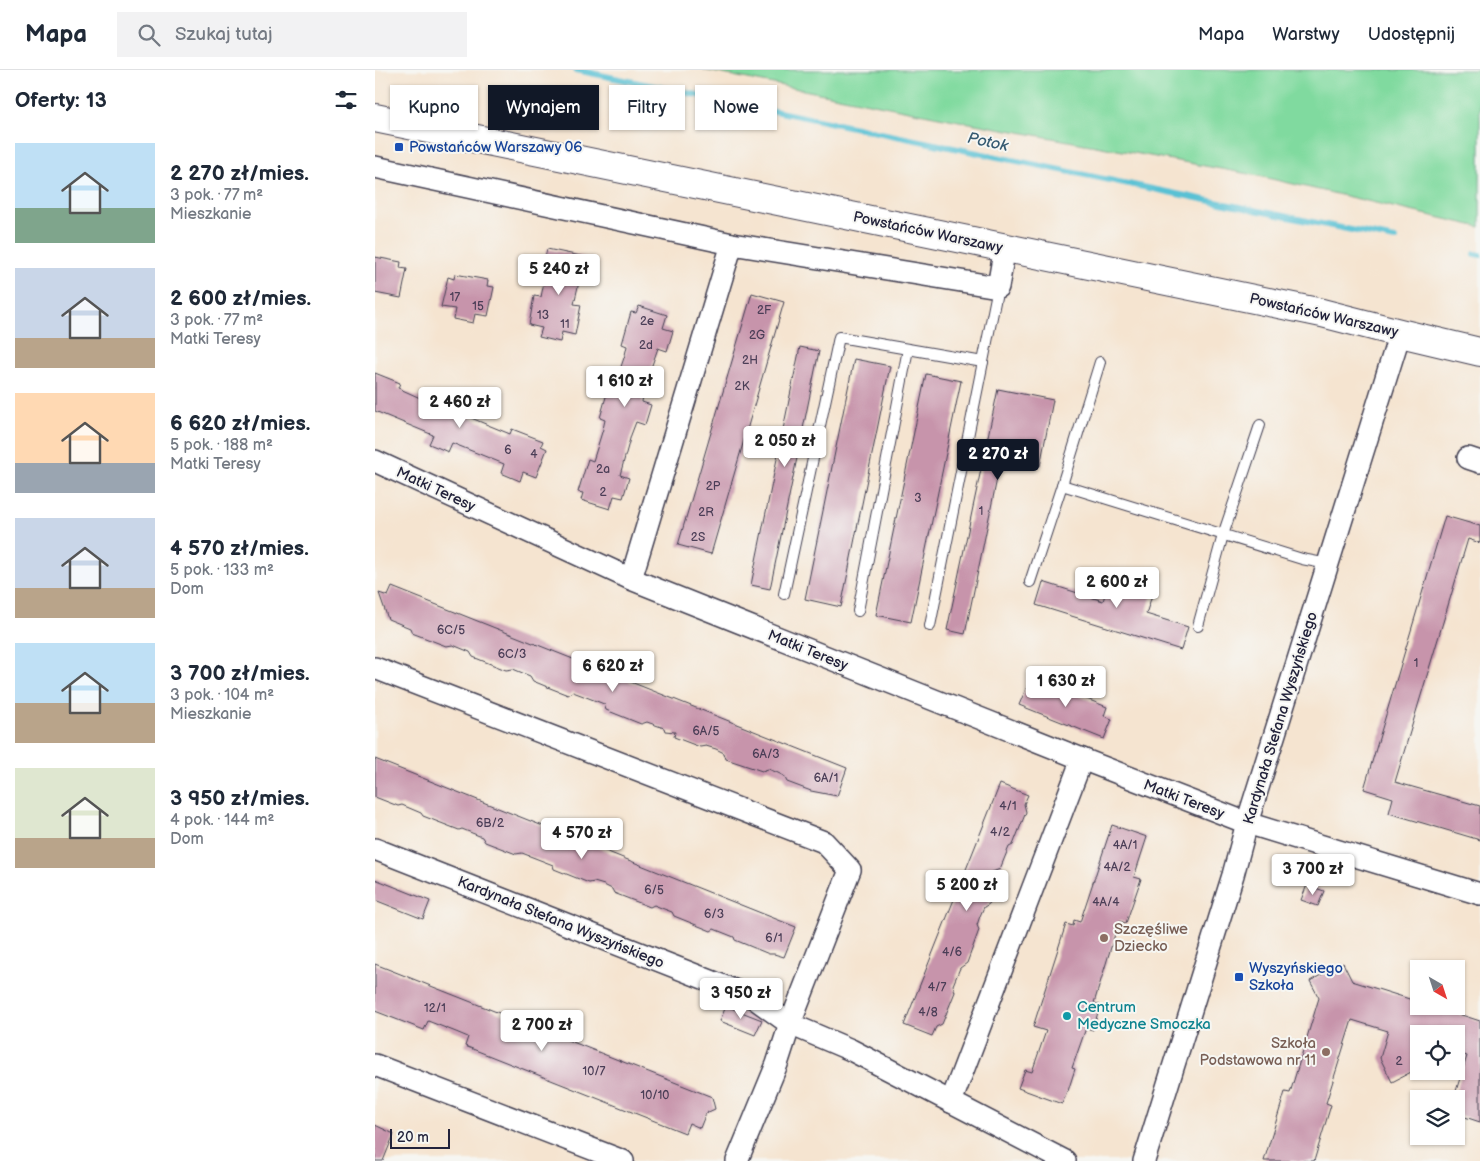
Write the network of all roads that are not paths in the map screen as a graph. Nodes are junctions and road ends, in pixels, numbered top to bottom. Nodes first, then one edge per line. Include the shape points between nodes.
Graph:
1 (375, 118) edge
2 (375, 167) edge
3 (731, 244) junction
4 (1005, 247) junction
5 (998, 287) junction
6 (1400, 334) junction
7 (908, 349) junction
8 (1480, 352) edge
9 (983, 362) junction
10 (1100, 362) dead end
11 (1260, 425) dead end
12 (375, 461) edge
13 (1062, 485) junction
14 (1223, 535) junction
15 (1328, 564) junction
16 (631, 579) junction
17 (1030, 582) dead end
18 (784, 594) dead end
19 (858, 611) dead end
20 (929, 626) dead end
21 (1198, 626) dead end
22 (375, 668) edge
23 (1082, 759) junction
24 (1247, 823) junction
25 (375, 849) edge
26 (1480, 894) edge
27 (790, 1024) junction
28 (375, 1065) edge
29 (951, 1102) junction
30 (623, 1161) edge
31 (737, 1161) edge
32 (1065, 1161) edge
33 (1144, 1161) edge

1 - 4 street, Powstańców Warszawy
2 - 3 street
3 - 5 street
3 - 16 street
4 - 5 street
4 - 6 street, Powstańców Warszawy via 1322,313
5 - 9 lane
6 - 8 street, Powstańców Warszawy
6 - 15 street, Kardynała Stefana Wyszyńskiego
7 - 9 lane
7 - 18 lane via 839,337
7 - 19 lane
9 - 20 lane
10 - 13 lane
11 - 14 lane
12 - 16 street, Matki Teresy
13 - 14 lane
13 - 17 lane
14 - 15 lane
14 - 21 lane
15 - 24 street, Kardynała Stefana Wyszyńskiego
16 - 23 street, Matki Teresy
22 - 27 street via 824,842 850,870
23 - 24 street, Matki Teresy
23 - 29 street
24 - 26 street, Matki Teresy
24 - 33 street, Kardynała Stefana Wyszyńskiego
25 - 27 street, Kardynała Stefana Wyszyńskiego via 754,998
27 - 29 street, Kardynała Stefana Wyszyńskiego via 851,1050
27 - 31 street
28 - 30 street
29 - 32 street, Kardynała Stefana Wyszyńskiego

